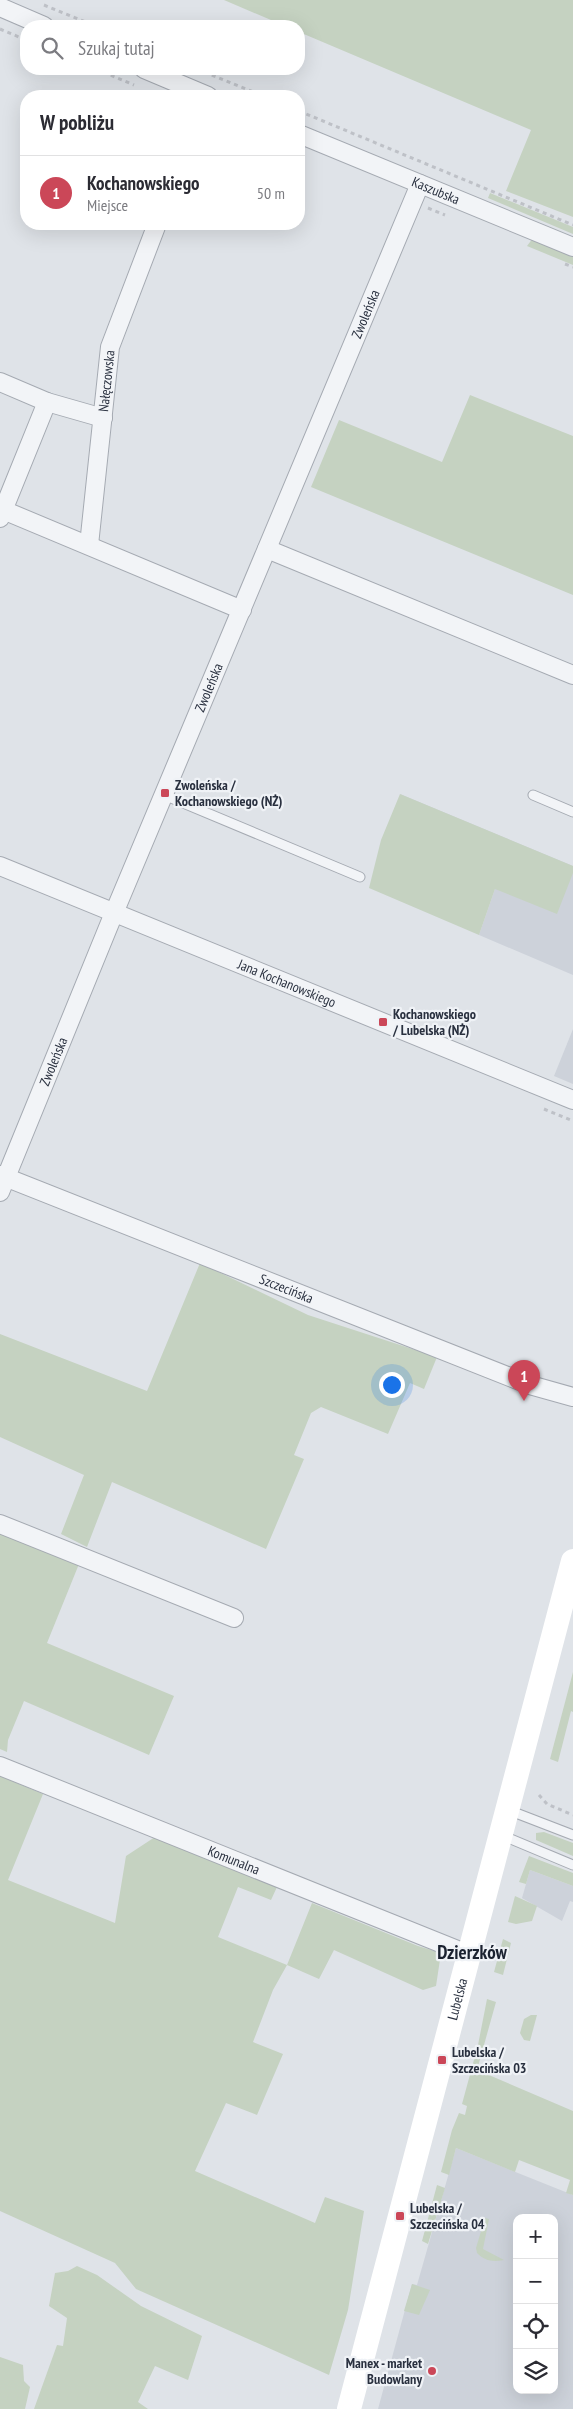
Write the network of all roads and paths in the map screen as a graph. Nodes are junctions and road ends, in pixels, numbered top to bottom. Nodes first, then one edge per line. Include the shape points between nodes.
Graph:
1 (41, 4) dead end
2 (2, 6) edge
3 (31, 20) edge
4 (80, 20) edge
5 (1, 30) edge
6 (0, 34) edge
7 (20, 38) edge
8 (110, 75) edge
9 (158, 75) edge
10 (212, 75) edge
11 (137, 86) dead end
12 (194, 90) edge
13 (248, 90) edge
14 (305, 113) edge
15 (305, 136) edge
16 (420, 184) junction
17 (423, 210) dead end
18 (454, 219) dead end
19 (573, 224) edge
20 (155, 230) edge
21 (573, 247) edge
22 (556, 260) dead end
23 (573, 267) edge
24 (0, 382) edge
25 (47, 402) junction
26 (103, 418) junction
27 (2, 514) edge
28 (89, 545) junction
29 (267, 549) junction
30 (242, 610) junction
31 (573, 675) edge
32 (164, 795) junction
33 (533, 796) dead end
34 (573, 812) edge
35 (0, 866) edge
36 (360, 877) dead end
37 (114, 913) junction
38 (573, 1100) edge
39 (537, 1106) dead end
40 (573, 1121) edge
41 (2, 1182) edge
42 (573, 1397) edge
43 (0, 1524) edge
44 (573, 1561) edge
45 (234, 1618) dead end
46 (0, 1766) edge
47 (539, 1795) dead end
48 (508, 1810) junction
49 (573, 1814) edge
50 (501, 1835) junction
51 (573, 1836) edge
52 (573, 1864) edge
53 (470, 1955) junction
54 (349, 2409) edge

1 - 4 path
2 - 3 street
5 - 6 path
5 - 7 path
8 - 11 path
9 - 12 street
10 - 13 path
14 - 19 path
15 - 16 street, Kaszubska
16 - 21 street, Kaszubska
16 - 29 street, Zwoleńska
17 - 18 path via 428,208
20 - 26 street, Nałęczowska via 113,334
22 - 23 path
24 - 25 street
25 - 26 street
25 - 27 street
26 - 28 street, Nałęczowska
27 - 28 street
28 - 30 street
29 - 30 street, Zwoleńska
29 - 31 street
30 - 32 street, Zwoleńska
32 - 36 lane
32 - 37 street, Zwoleńska
33 - 34 lane
35 - 37 street, Jana Kochanowskiego
37 - 38 street, Jana Kochanowskiego
37 - 41 street, Zwoleńska
39 - 40 path
41 - 42 street, Szczecińska via 530,1385
43 - 45 street
44 - 48 main road, Lubelska
46 - 53 street, Komunalna
47 - 49 path via 547,1804
48 - 50 main road, Lubelska
48 - 51 lane
50 - 52 lane
50 - 53 main road, Lubelska
53 - 54 main road, Lubelska

